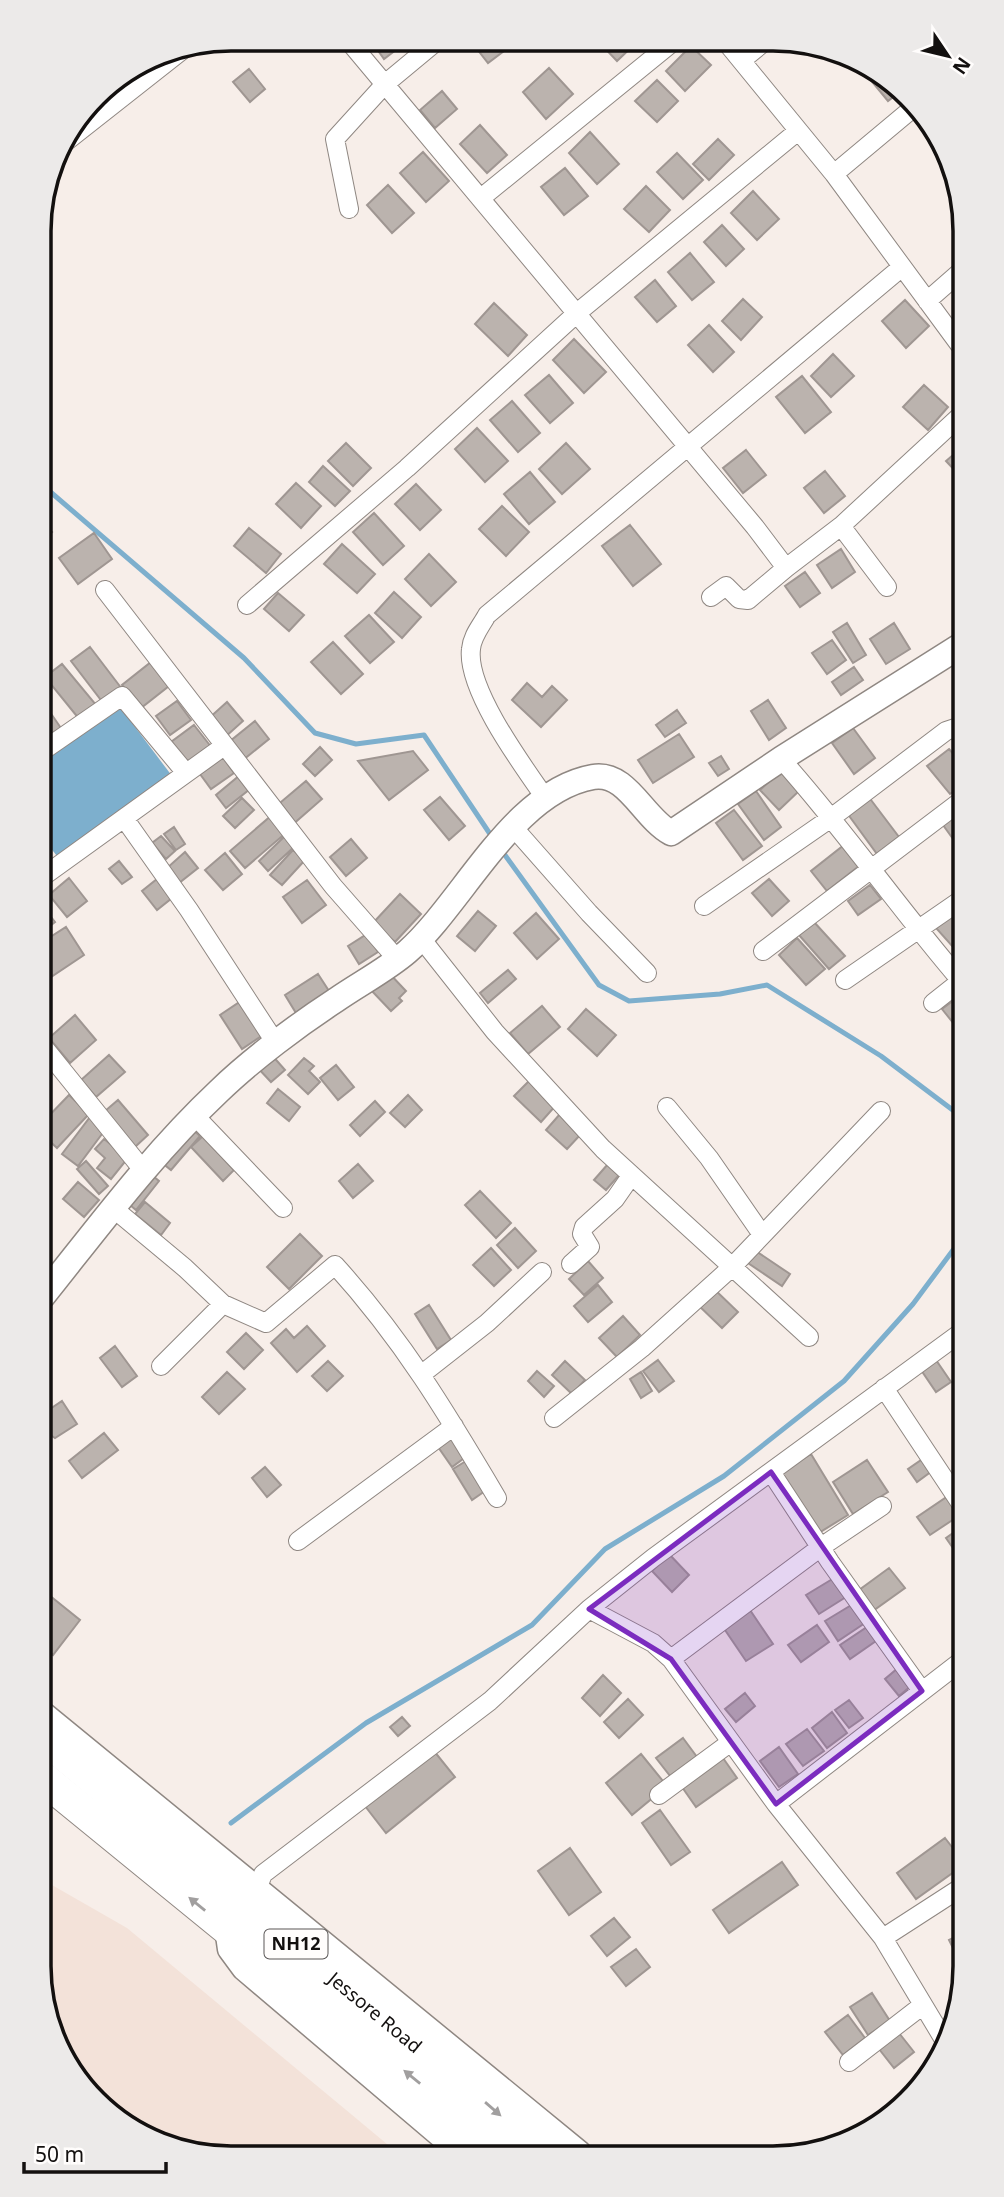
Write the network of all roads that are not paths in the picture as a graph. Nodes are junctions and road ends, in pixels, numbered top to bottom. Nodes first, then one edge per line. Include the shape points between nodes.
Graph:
1 (357, 51) edge
2 (425, 51) edge
3 (662, 51) edge
4 (734, 51) edge
5 (754, 51) edge
6 (743, 60) junction
7 (167, 62) edge
8 (386, 85) junction
9 (908, 113) edge
10 (84, 128) edge
11 (798, 131) junction
12 (834, 174) junction
13 (481, 198) junction
14 (349, 209) dead end
15 (902, 267) junction
16 (953, 278) edge
17 (927, 301) junction
18 (577, 313) junction
19 (953, 336) edge
20 (953, 422) edge
21 (686, 447) junction
22 (841, 526) junction
23 (786, 568) junction
24 (887, 587) dead end
25 (105, 590) dead end
26 (711, 597) dead end
27 (247, 605) dead end
28 (953, 650) edge
29 (953, 729) edge
30 (51, 745) edge
31 (224, 746) junction
32 (781, 758) junction
33 (186, 773) junction
34 (546, 799) junction
35 (953, 808) edge
36 (124, 818) junction
37 (831, 818) junction
38 (503, 838) junction
39 (872, 868) junction
40 (51, 871) edge
41 (704, 905) dead end
42 (953, 906) edge
43 (917, 931) junction
44 (420, 937) junction
45 (763, 951) dead end
46 (397, 959) junction
47 (953, 972) edge
48 (647, 973) dead end
49 (845, 980) dead end
50 (953, 987) edge
51 (933, 1003) dead end
52 (278, 1045) junction
53 (51, 1056) edge
54 (667, 1107) dead end
55 (881, 1111) dead end
56 (195, 1116) junction
57 (143, 1170) junction
58 (631, 1176) junction
59 (113, 1208) junction
60 (283, 1208) dead end
61 (761, 1233) junction
62 (571, 1264) dead end
63 (732, 1267) junction
64 (542, 1272) dead end
65 (51, 1286) edge
66 (223, 1304) junction
67 (808, 1337) dead end
68 (953, 1338) edge
69 (161, 1366) dead end
70 (422, 1374) junction
71 (884, 1388) junction
72 (554, 1418) dead end
73 (454, 1426) junction
74 (771, 1472) junction
75 (953, 1492) edge
76 (497, 1498) dead end
77 (882, 1506) dead end
78 (298, 1541) dead end
79 (817, 1550) junction
80 (589, 1609) junction
81 (671, 1659) junction
82 (953, 1667) edge
83 (922, 1691) junction
84 (51, 1720) edge
85 (731, 1742) junction
86 (51, 1743) edge
87 (51, 1785) edge
88 (659, 1795) dead end
89 (776, 1804) junction
90 (953, 1893) edge
91 (255, 1898) junction
92 (227, 1928) junction
93 (883, 1938) junction
94 (923, 2005) junction
95 (940, 2034) edge
96 (849, 2062) dead end
97 (454, 2146) edge
98 (493, 2146) edge
99 (537, 2146) edge
100 (570, 2146) edge

1 - 8 street
2 - 8 street
3 - 13 street
4 - 6 street
5 - 6 street
6 - 11 street
7 - 10 street
8 - 13 street
8 - 14 street via 335,139
9 - 12 street
11 - 12 street
11 - 18 street
12 - 15 street
13 - 18 street
15 - 17 street
15 - 21 street
16 - 17 street
17 - 19 street
18 - 21 street
18 - 27 street
20 - 22 street
21 - 23 street
21 - 34 street via 487,615 474,638 470,652 482,697
22 - 23 street
22 - 24 street
23 - 26 street via 748,600 738,599 726,586
25 - 31 street
28 - 32 street
29 - 37 street
30 - 33 street via 122,696
31 - 33 street
31 - 46 street via 333,886
32 - 34 street via 671,833 656,825 619,781 607,776 572,783
32 - 37 street
33 - 36 street
34 - 38 street
35 - 39 street
36 - 40 street
36 - 52 street
37 - 39 street
37 - 41 street
38 - 44 street
38 - 48 street
39 - 43 street
39 - 45 street
42 - 43 street
43 - 47 street
43 - 49 street
44 - 46 street
44 - 58 street via 495,1032
46 - 52 street
50 - 51 street
52 - 56 street via 220,1090
53 - 57 street
54 - 61 street
55 - 61 street
56 - 57 street
56 - 60 street
57 - 59 street
58 - 62 street via 615,1199 584,1227 582,1234 590,1247
58 - 63 street
59 - 65 street
59 - 66 street
61 - 63 street
63 - 67 street
63 - 72 street via 642,1348
64 - 70 street
66 - 69 street
66 - 70 street via 266,1324 335,1265 377,1312
68 - 71 street
70 - 73 street
71 - 74 street
71 - 75 street
73 - 76 street
73 - 78 street
74 - 79 street
74 - 80 street
77 - 79 street
79 - 81 street
79 - 83 street
80 - 81 street via 653,1643
80 - 91 street via 490,1701 263,1874
81 - 85 street
82 - 83 street
83 - 89 street
84 - 91 street
85 - 88 street
85 - 89 street
86 - 91 highway, Jessore Road / NH12
92 -> 87 highway, NH12
89 - 93 street
90 - 93 street
91 -> 99 highway, Jessore Road / NH12
91 - 100 street
92 - 97 street via 230,1949 244,1968
98 -> 92 highway, NH12
93 - 94 street
94 - 95 street
94 - 96 street

